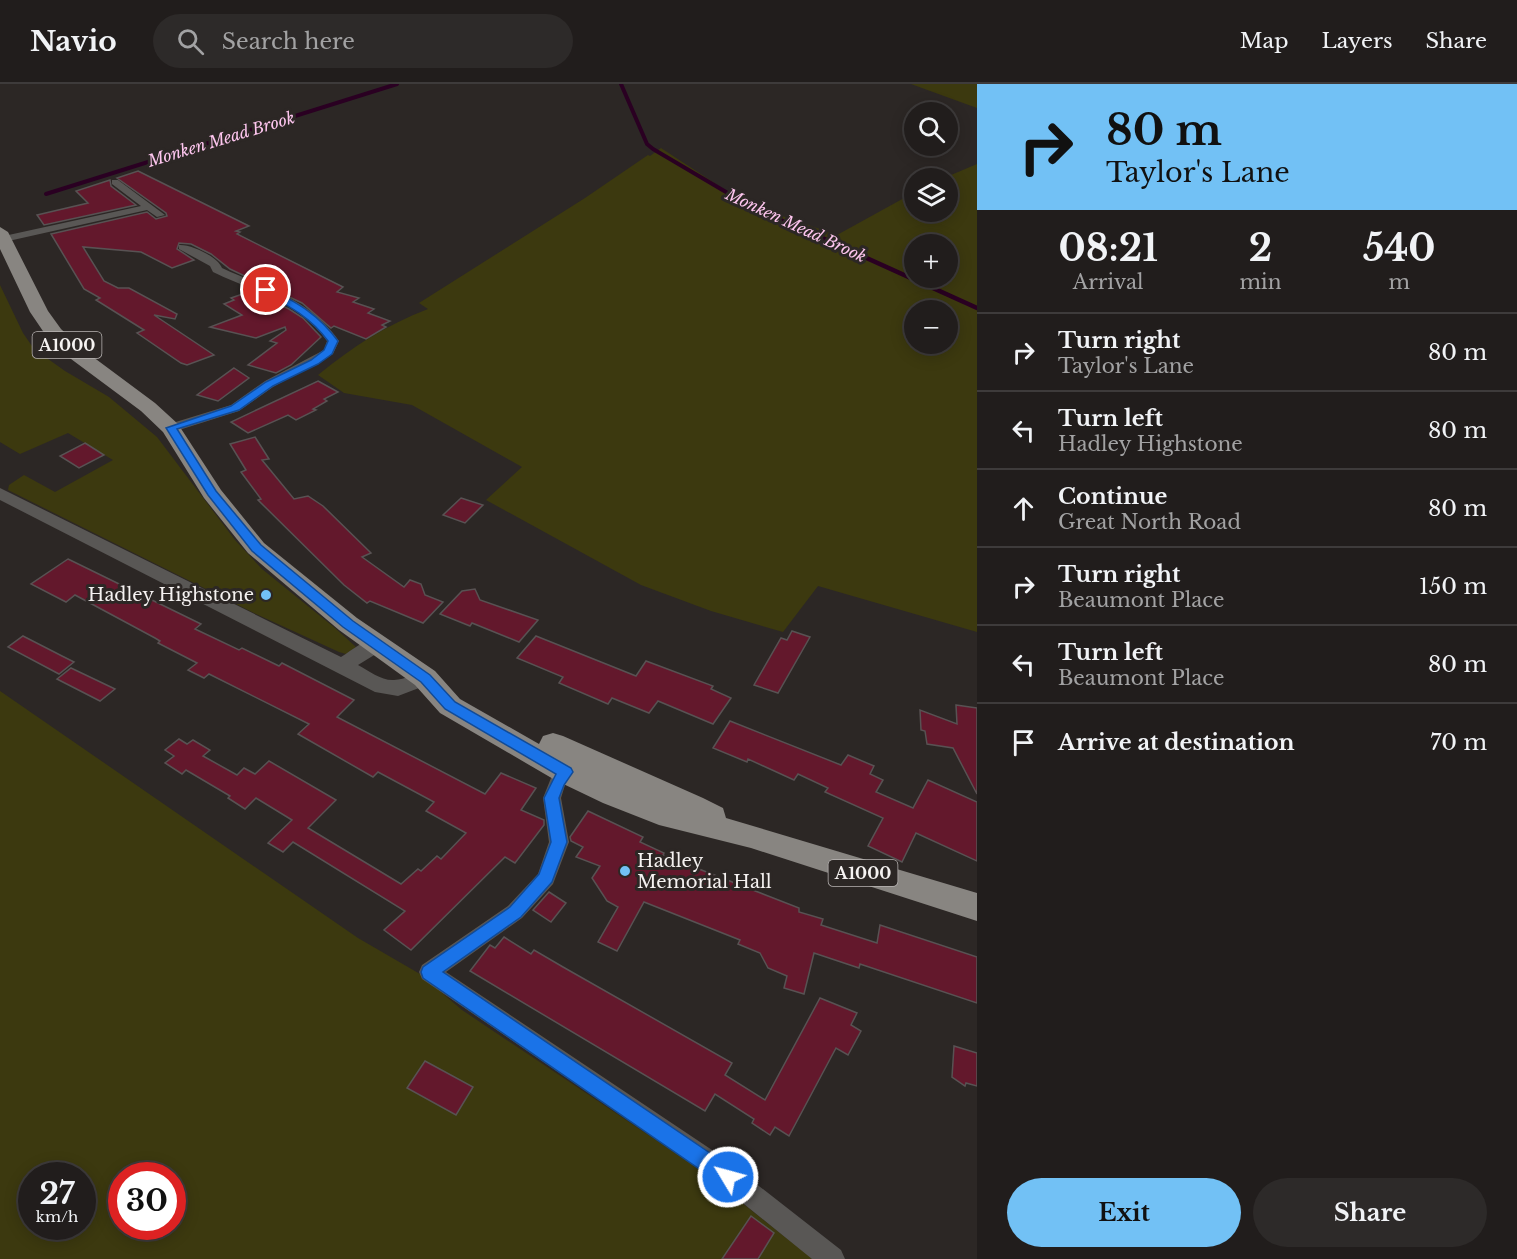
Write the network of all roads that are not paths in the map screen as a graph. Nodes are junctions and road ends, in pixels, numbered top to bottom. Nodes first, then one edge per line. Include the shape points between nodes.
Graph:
1 (116, 182) dead end
2 (149, 207) junction
3 (160, 214) dead end
4 (2, 235) edge
5 (183, 247) dead end
6 (171, 428) junction
7 (0, 493) edge
8 (377, 644) junction
9 (343, 665) junction
10 (425, 678) junction
11 (571, 765) junction
12 (977, 907) edge
13 (832, 1259) edge

1 - 2 street
2 - 3 street
2 - 4 street
4 - 6 main road, A1000 via 39,312 54,333
5 - 6 street via 215,264 217,270 266,290 305,312 333,341 329,352 315,362 269,384 235,408
6 - 8 main road, A1000 via 212,493 256,548
7 - 9 street
8 - 9 street
8 - 10 main road, A1000
9 - 10 street via 383,687 398,688
10 - 11 main road, A1000 via 450,706
11 - 12 main road, A1000 via 614,795 670,817 751,836
11 - 13 street via 557,783 552,798 559,842 546,878 516,912 429,972 710,1162

